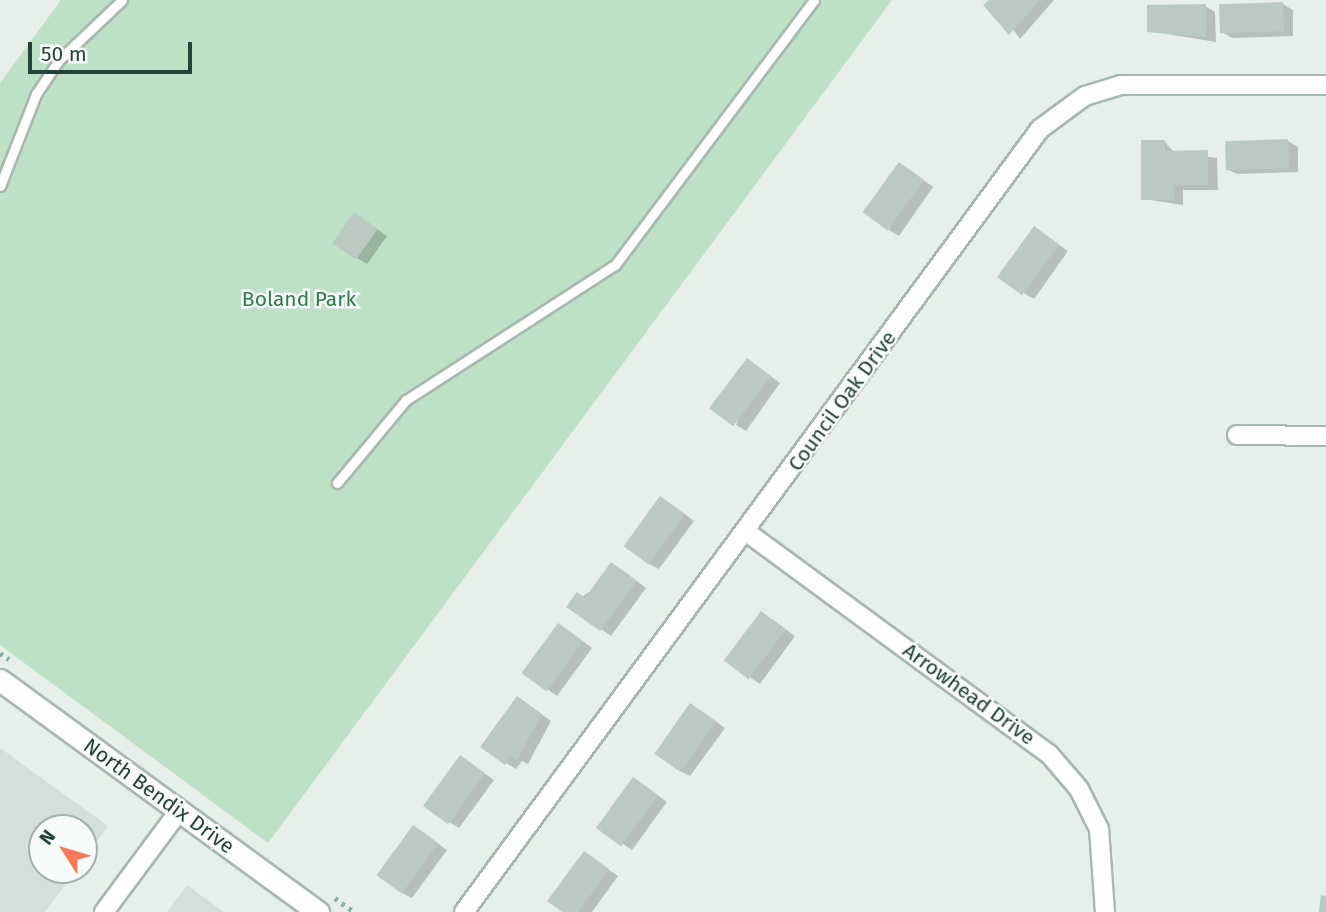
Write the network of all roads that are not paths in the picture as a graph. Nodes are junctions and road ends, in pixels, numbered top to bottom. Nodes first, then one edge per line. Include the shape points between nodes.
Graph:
1 (122, 0) edge
2 (814, 0) edge
3 (1326, 85) edge
4 (0, 186) edge
5 (1237, 435) dead end
6 (1326, 436) edge
7 (337, 483) dead end
8 (748, 533) junction
9 (0, 680) edge
10 (179, 811) junction
11 (104, 912) edge
12 (318, 912) edge
13 (464, 912) edge
14 (1105, 912) edge

1 - 4 lane via 58,61 36,94
2 - 7 lane via 615,265 406,400
3 - 8 street, Council Oak Drive via 1120,85 1062,110 1040,129
5 - 6 street
8 - 13 street, Council Oak Drive
8 - 14 street, Arrowhead Drive via 1049,754 1079,789 1098,829
9 - 10 street, North Bendix Drive
10 - 11 street
10 - 12 street, North Bendix Drive

